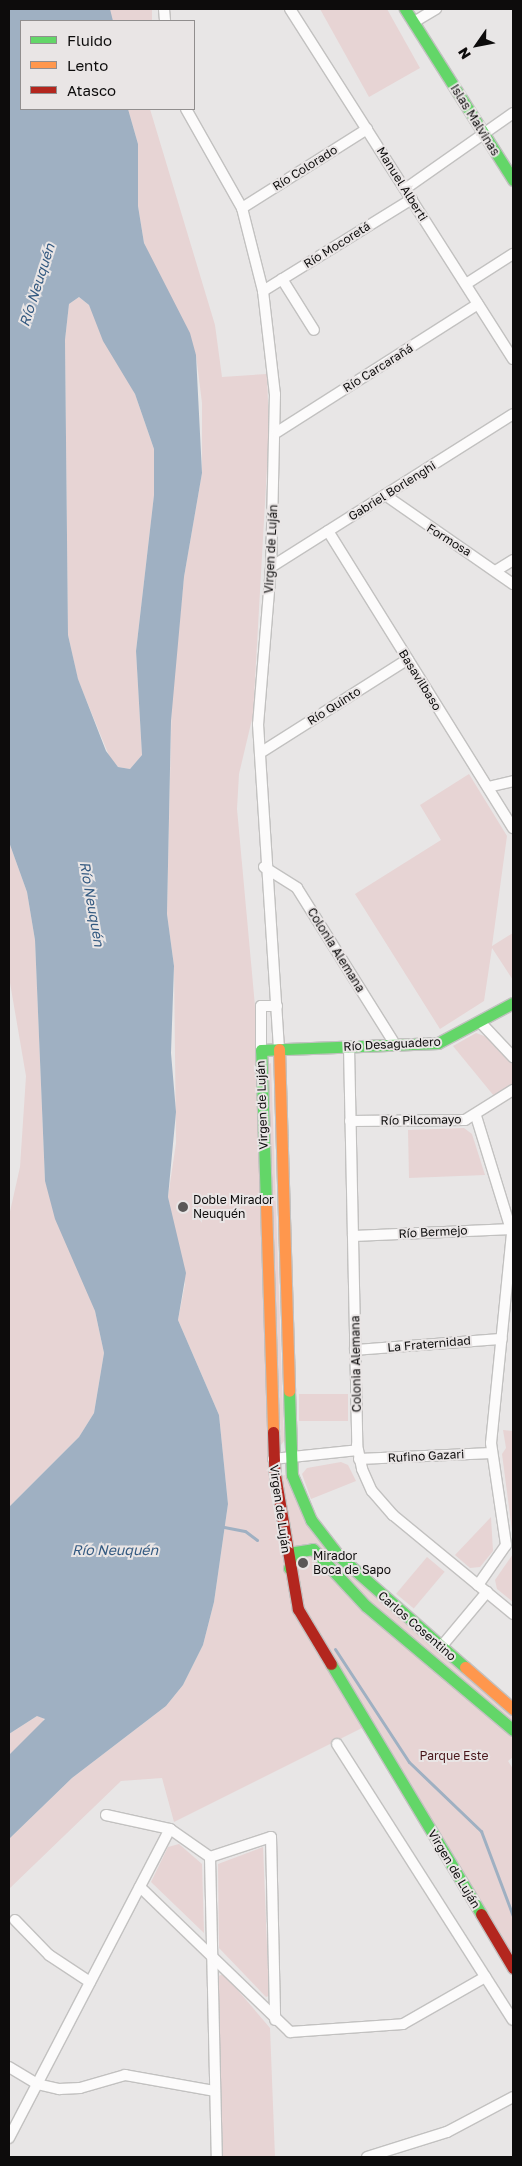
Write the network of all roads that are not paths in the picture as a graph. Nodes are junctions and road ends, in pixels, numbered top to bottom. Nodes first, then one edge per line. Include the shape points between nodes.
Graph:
1 (290, 9) edge
2 (405, 9) edge
3 (436, 9) edge
4 (414, 22) junction
5 (187, 110) edge
6 (513, 113) edge
7 (367, 129) junction
8 (484, 134) junction
9 (513, 180) edge
10 (405, 189) junction
11 (412, 199) junction
12 (242, 208) junction
13 (513, 254) edge
14 (282, 279) junction
15 (466, 284) junction
16 (263, 290) junction
17 (478, 304) junction
18 (314, 330) dead end
19 (513, 359) edge
20 (513, 414) edge
21 (277, 432) junction
22 (385, 495) junction
23 (328, 531) junction
24 (513, 560) edge
25 (271, 567) junction
26 (497, 570) junction
27 (513, 584) edge
28 (408, 660) junction
29 (260, 754) junction
30 (513, 782) edge
31 (488, 787) junction
32 (513, 828) edge
33 (264, 867) junction
34 (513, 1003) edge
35 (278, 1006) junction
36 (480, 1023) junction
37 (396, 1046) junction
38 (349, 1047) junction
39 (279, 1049) junction
40 (261, 1050) junction
41 (513, 1057) edge
42 (513, 1090) edge
43 (476, 1116) junction
44 (350, 1121) junction
45 (512, 1229) edge
46 (353, 1236) junction
47 (502, 1339) junction
48 (355, 1350) junction
49 (492, 1453) junction
50 (359, 1455) junction
51 (290, 1457) junction
52 (273, 1459) junction
53 (290, 1569) junction
54 (478, 1585) junction
55 (486, 1592) junction
56 (513, 1614) edge
57 (441, 1647) junction
58 (513, 1709) edge
59 (513, 1730) edge
60 (337, 1744) dead end
61 (106, 1815) dead end
62 (170, 1829) junction
63 (210, 1857) junction
64 (140, 1887) junction
65 (15, 1920) dead end
66 (212, 1952) junction
67 (513, 1968) edge
68 (485, 1977) junction
69 (90, 1982) junction
70 (275, 2020) junction
71 (513, 2020) edge
72 (9, 2067) edge
73 (37, 2084) junction
74 (215, 2091) junction
75 (513, 2096) edge
76 (9, 2138) edge
77 (217, 2157) edge
78 (367, 2157) edge

1 - 7 street, Manuel Alberti
2 - 4 street, Islas Malvinas
3 - 4 street
4 - 8 street, Islas Malvinas
5 - 12 street, Virgen de Luján
6 - 8 street
7 - 10 street, Manuel Alberti
7 - 12 street, Río Colorado
8 - 9 street, Islas Malvinas
8 - 10 street
10 - 11 street, Manuel Alberti
11 - 14 street, Río Mocoretá
11 - 15 street, Manuel Alberti
12 - 16 street, Virgen de Luján
13 - 15 street
14 - 16 street, Río Mocoretá
14 - 18 street
15 - 17 street, Manuel Alberti
16 - 21 street, Virgen de Luján
17 - 19 street, Manuel Alberti
17 - 21 street, Río Carcarañá
20 - 22 street, Gabriel Borlenghi
21 - 25 street, Virgen de Luján
22 - 23 street, Gabriel Borlenghi
22 - 26 street, Formosa via 399,509
23 - 25 street, Gabriel Borlenghi
23 - 28 street, Basavilbaso
24 - 26 street
25 - 29 street, Virgen de Luján via 258,709
26 - 27 street, Formosa
28 - 29 street, Río Quinto
28 - 31 street, Basavilbaso
29 - 33 street, Virgen de Luján
30 - 31 street
31 - 32 street, Basavilbaso
33 - 35 street, Virgen de Luján
33 - 37 street, Colonia Alemana via 297,888
34 - 36 street, Río Desaguadero
35 - 39 street, Virgen de Luján
35 - 40 street, Virgen de Luján via 261,1006
36 - 37 street, Río Desaguadero via 444,1042
36 - 41 street
37 - 38 street, Río Desaguadero
38 - 39 street, Río Desaguadero
38 - 44 street, Colonia Alemana
39 - 40 street, Río Desaguadero
39 - 51 street, Virgen de Luján
40 - 52 street, Virgen de Luján
42 - 43 street, Río Pilcomayo
43 - 44 street, Río Pilcomayo via 463,1120
43 - 45 street
44 - 46 street, Colonia Alemana
45 - 46 street, Río Bermejo
45 - 47 street
46 - 48 street, Colonia Alemana
47 - 48 street, La Fraternidad
47 - 49 street
48 - 50 street, Colonia Alemana
49 - 50 street, Rufino Gazari
49 - 54 street via 506,1545
50 - 51 street, Rufino Gazari
50 - 54 street, Colonia Alemana via 370,1487 387,1509
51 - 52 street, Rufino Gazari
51 - 57 street, Carlos Cosentino via 300,1498 321,1535 358,1575
52 - 53 street, Virgen de Luján
53 - 59 street via 295,1552 313,1549 366,1606
53 - 67 street, Virgen de Luján via 302,1620
54 - 55 street, Colonia Alemana
55 - 56 street, Colonia Alemana
55 - 57 street
57 - 58 street, Carlos Cosentino
60 - 68 street
61 - 62 street
62 - 63 street
62 - 64 street
63 - 66 street
63 - 70 street via 271,1837
64 - 66 street
64 - 69 street
65 - 69 street via 48,1955
66 - 70 street
66 - 74 street
68 - 70 street via 412,2020 390,2027 297,2033
68 - 71 street
69 - 73 street
72 - 73 street
73 - 74 street via 70,2090 125,2075
73 - 76 street
74 - 77 street
75 - 78 street via 456,2129

